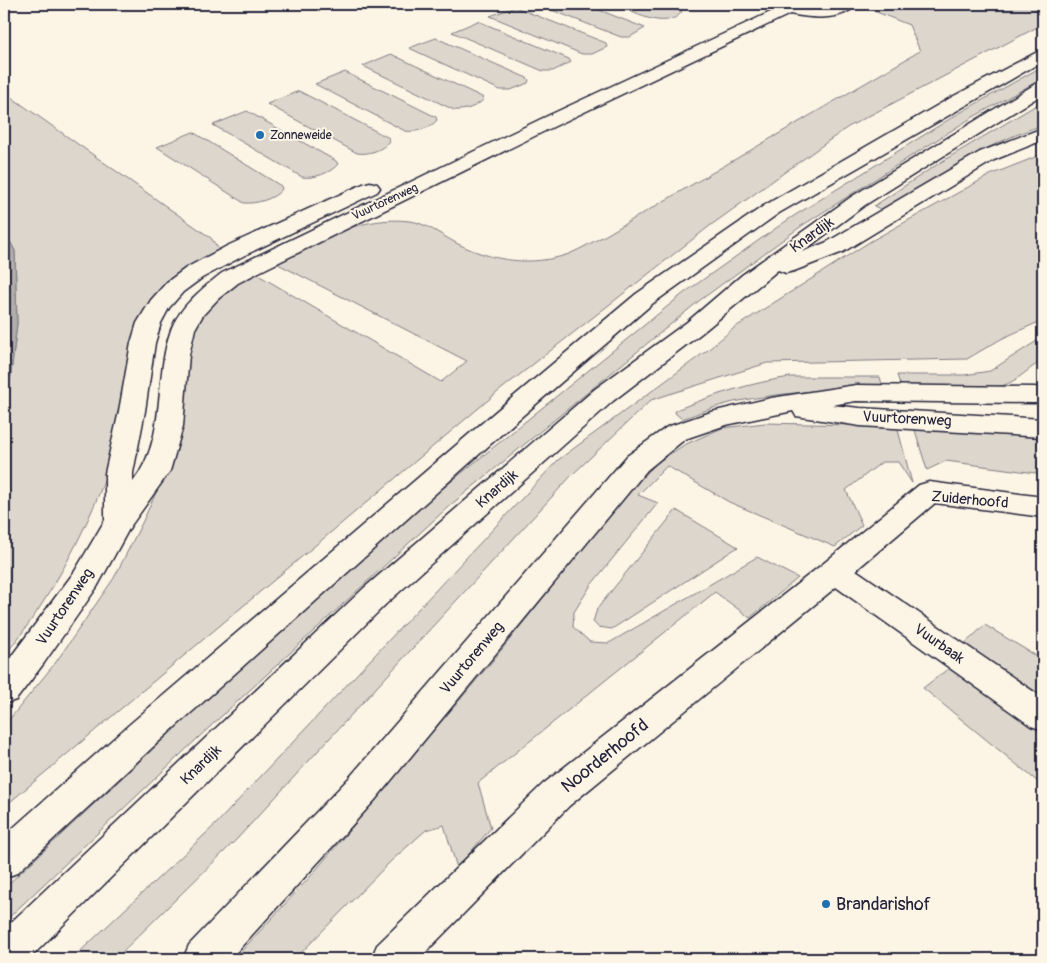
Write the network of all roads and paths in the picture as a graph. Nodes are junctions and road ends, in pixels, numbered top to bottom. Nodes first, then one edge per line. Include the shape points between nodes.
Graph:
1 (760, 4) edge
2 (848, 4) edge
3 (780, 7) edge
4 (1043, 54) edge
5 (1043, 88) edge
6 (1043, 134) edge
7 (750, 280) junction
8 (1040, 397) edge
9 (771, 406) junction
10 (1043, 428) edge
11 (1043, 508) edge
12 (119, 520) junction
13 (835, 571) junction
14 (4, 690) edge
15 (1043, 716) edge
16 (4, 860) edge
17 (4, 956) edge
18 (203, 959) edge
19 (391, 959) edge

1 - 12 street, Vuurtorenweg via 235,251 175,287 152,317 143,343 119,474
2 - 3 street via 821,12
3 - 12 street, Vuurtorenweg via 264,261 215,289 194,311 183,329 177,354 170,426 156,471
4 - 16 street via 772,209 644,299 142,735
5 - 7 street, Knardijk via 858,201
6 - 7 street via 987,156 835,247
7 - 17 street, Knardijk via 695,327 604,395 375,596
8 - 9 street, Vuurtorenweg via 856,393
9 - 10 street, Vuurtorenweg via 860,417
9 - 18 street, Vuurtorenweg via 676,433 637,463 362,789
11 - 13 street, Zuiderhoofd via 929,492
12 - 14 street, Vuurtorenweg via 86,579
13 - 15 street, Vuurbaak
13 - 19 street, Noorderhoofd via 556,795

